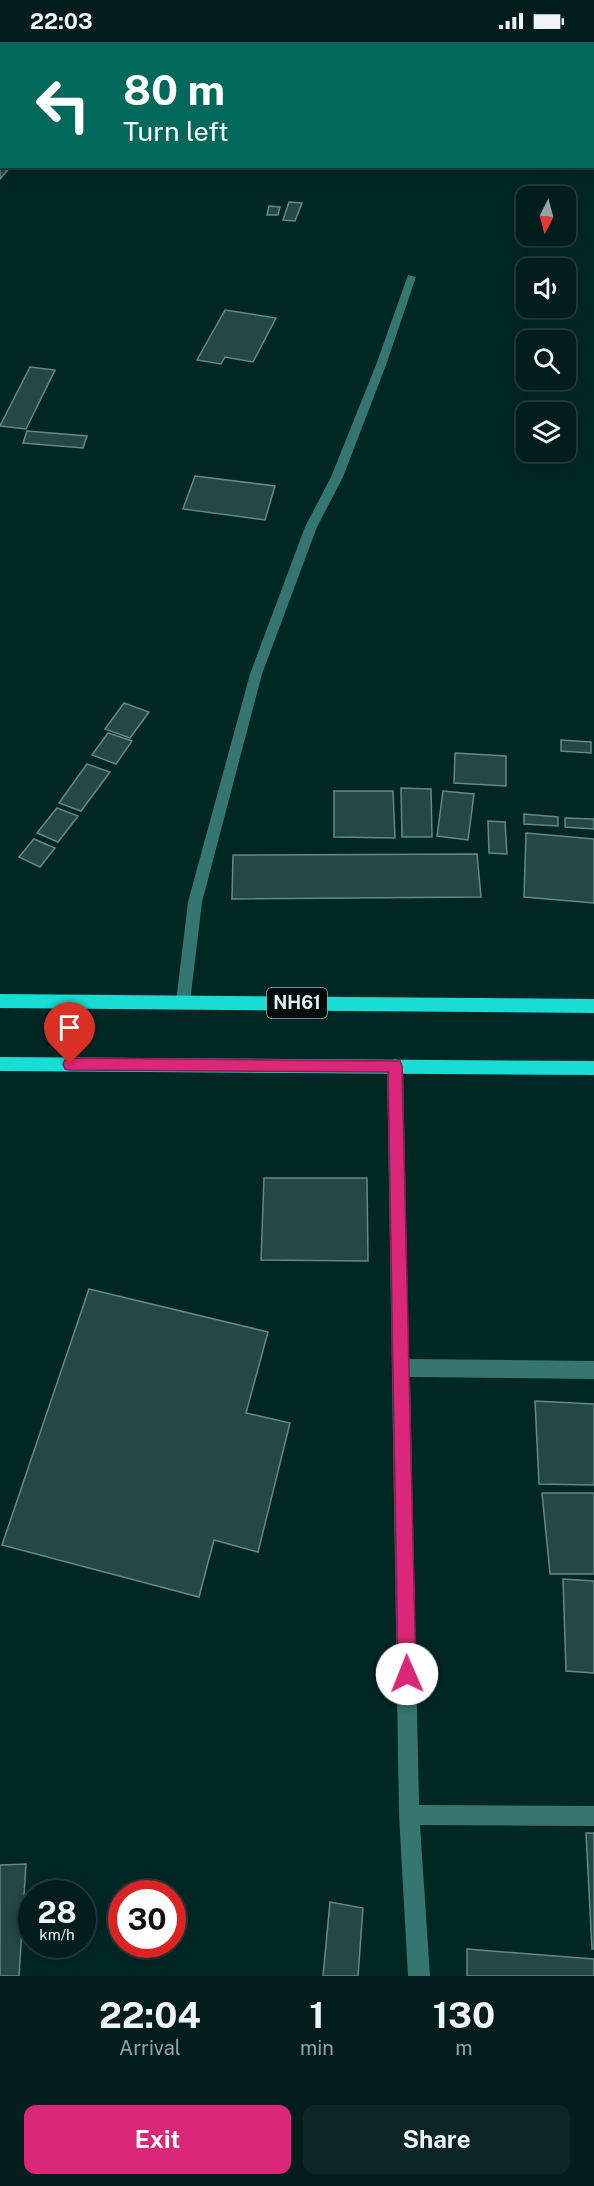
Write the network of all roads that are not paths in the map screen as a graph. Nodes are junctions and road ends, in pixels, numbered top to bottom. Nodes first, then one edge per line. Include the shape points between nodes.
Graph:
1 (411, 277) dead end
2 (0, 1002) edge
3 (183, 1002) junction
4 (594, 1006) edge
5 (0, 1064) edge
6 (395, 1066) junction
7 (594, 1068) edge
8 (402, 1368) junction
9 (594, 1370) edge
10 (410, 1815) junction
11 (594, 1816) edge
12 (419, 1976) edge

1 - 3 street via 381,365 337,477 311,527 256,674 195,902
2 - 3 highway, NH61
3 - 4 highway, NH61
5 - 6 highway
6 - 7 highway
6 - 8 street
8 - 9 street
8 - 10 street
10 - 11 street
10 - 12 street

